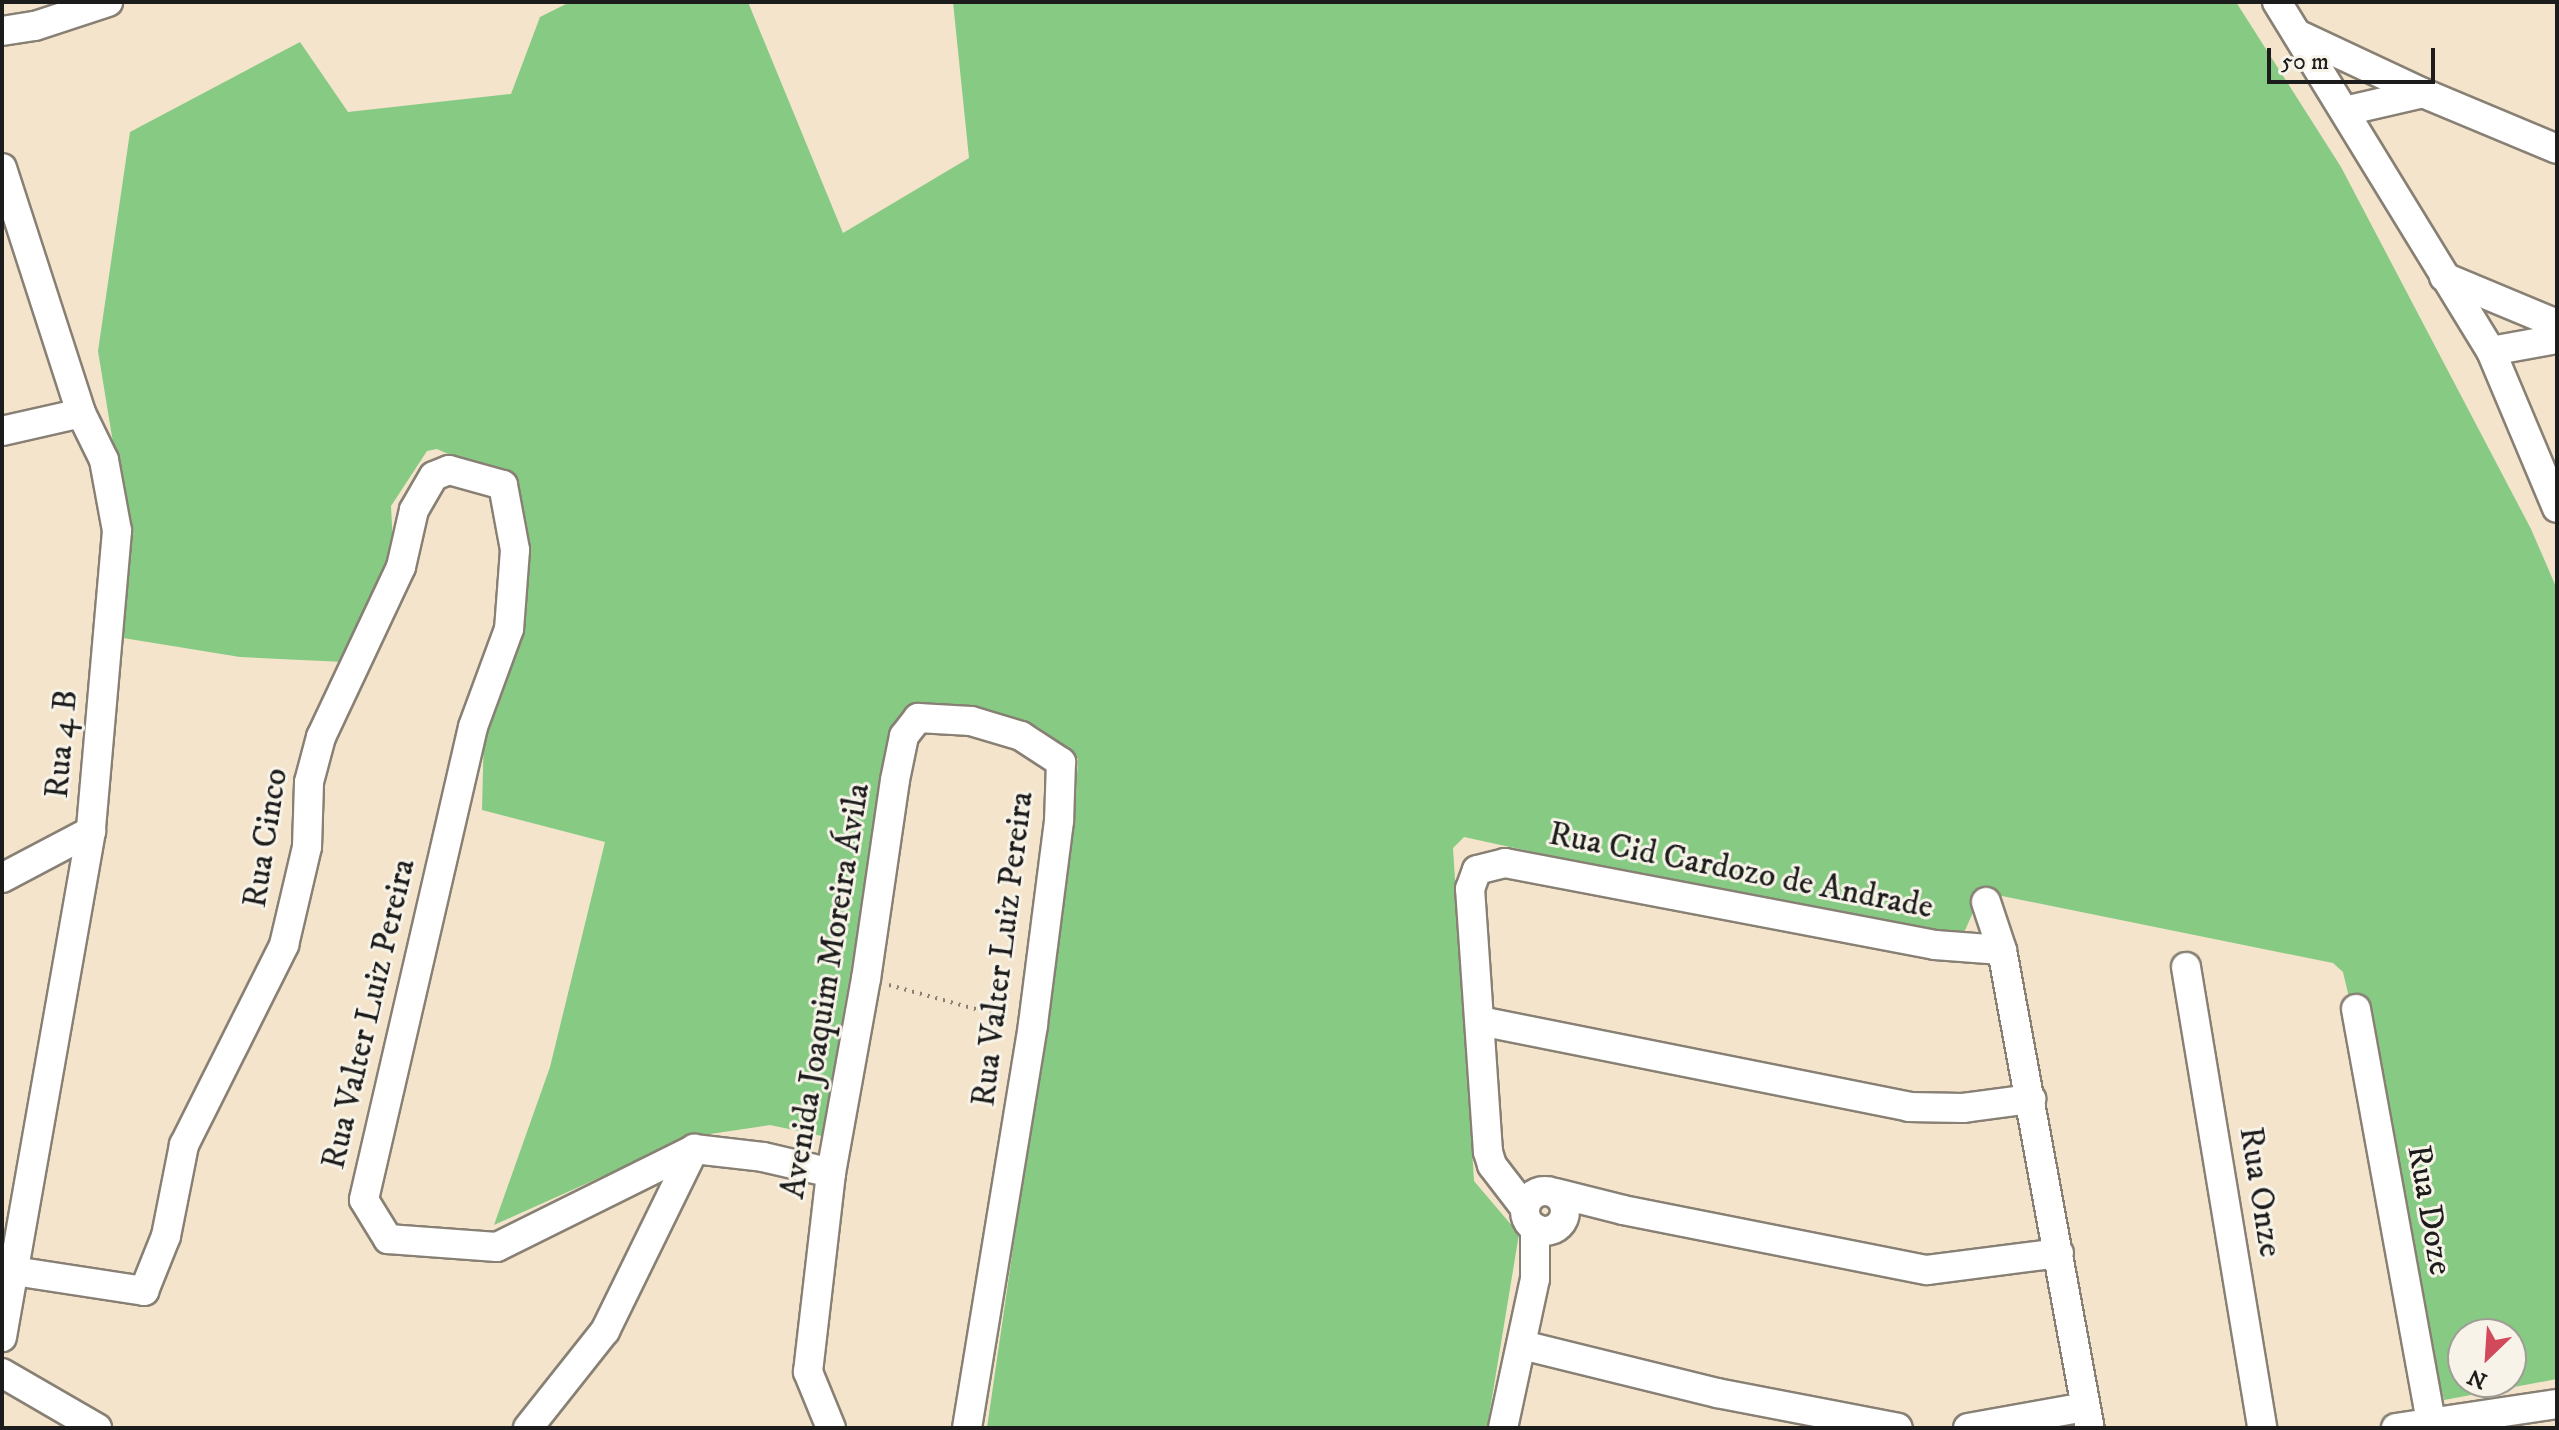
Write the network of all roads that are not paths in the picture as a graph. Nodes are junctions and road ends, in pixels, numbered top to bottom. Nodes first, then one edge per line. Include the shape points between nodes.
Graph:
1 (108, 2) edge
2 (2277, 2) edge
3 (2, 31) edge
4 (2297, 34) junction
5 (2423, 93) junction
6 (2345, 111) junction
7 (2557, 149) edge
8 (2, 168) edge
9 (2444, 277) junction
10 (2557, 324) edge
11 (2557, 339) edge
12 (2491, 351) junction
13 (81, 413) junction
14 (2, 431) edge
15 (2547, 463) edge
16 (503, 485) joint
17 (2557, 508) edge
18 (1061, 762) joint
19 (91, 831) junction
20 (2, 878) edge
21 (1986, 902) dead end
22 (2002, 950) junction
23 (2186, 967) dead end
24 (2356, 1009) dead end
25 (1480, 1021) junction
26 (2031, 1099) junction
27 (694, 1149) junction
28 (831, 1173) junction
29 (1545, 1211) junction
30 (2059, 1253) junction
31 (14, 1271) junction
32 (6, 1302) edge
33 (2, 1337) edge
34 (1522, 1345) junction
35 (2, 1373) edge
36 (2557, 1404) edge
37 (2088, 1417) edge
38 (2431, 1423) junction
39 (97, 1428) edge
40 (528, 1428) edge
41 (831, 1428) edge
42 (967, 1428) edge
43 (1503, 1428) edge
44 (1898, 1428) edge
45 (1968, 1428) edge
46 (2262, 1428) edge
47 (2396, 1428) edge

1 - 3 street
2 - 4 street
4 - 5 street
4 - 6 street
5 - 6 street
5 - 7 street
6 - 9 street
8 - 13 street, Rua 4 B
9 - 10 street
9 - 12 street
11 - 12 street
12 - 15 street
13 - 14 street
13 - 19 street, Rua 4 B via 104,460 117,531
15 - 17 street
16 - 27 street, Rua Valter Luiz Pereira via 515,550 509,629 473,727 364,1200 388,1239 497,1247
16 - 31 street, Rua Cinco via 449,470 434,476 414,510 401,567 321,737 309,782 307,847 284,945 184,1145 166,1236 144,1291
18 - 28 street, Avenida Joaquim Moreira Ávila via 1021,736 984,724 918,718 904,736
18 - 42 street, Rua Valter Luiz Pereira via 1059,821 1033,1025
19 - 20 street
19 - 31 street, Rua 4 B
21 - 22 street
22 - 25 street, Rua Cid Cardozo de Andrade via 1935,945 1505,863 1486,865 1473,877
22 - 26 street
23 - 46 street, Rua Onze
24 - 38 street, Rua Doze
25 - 26 street via 1909,1107 1963,1108
25 - 29 street via 1492,1165
26 - 30 street
27 - 28 street via 763,1157
27 - 40 street via 605,1331
28 - 41 street, Avenida Joaquim Moreira Ávila via 808,1372
29 - 30 street via 1623,1210 1927,1270
29 - 34 street
30 - 37 street
31 - 32 street, Rua 4 B
32 - 33 street, Rua 4 B
34 - 43 street
34 - 44 street via 1717,1393
35 - 39 street
36 - 38 street
37 - 45 street
38 - 47 street

